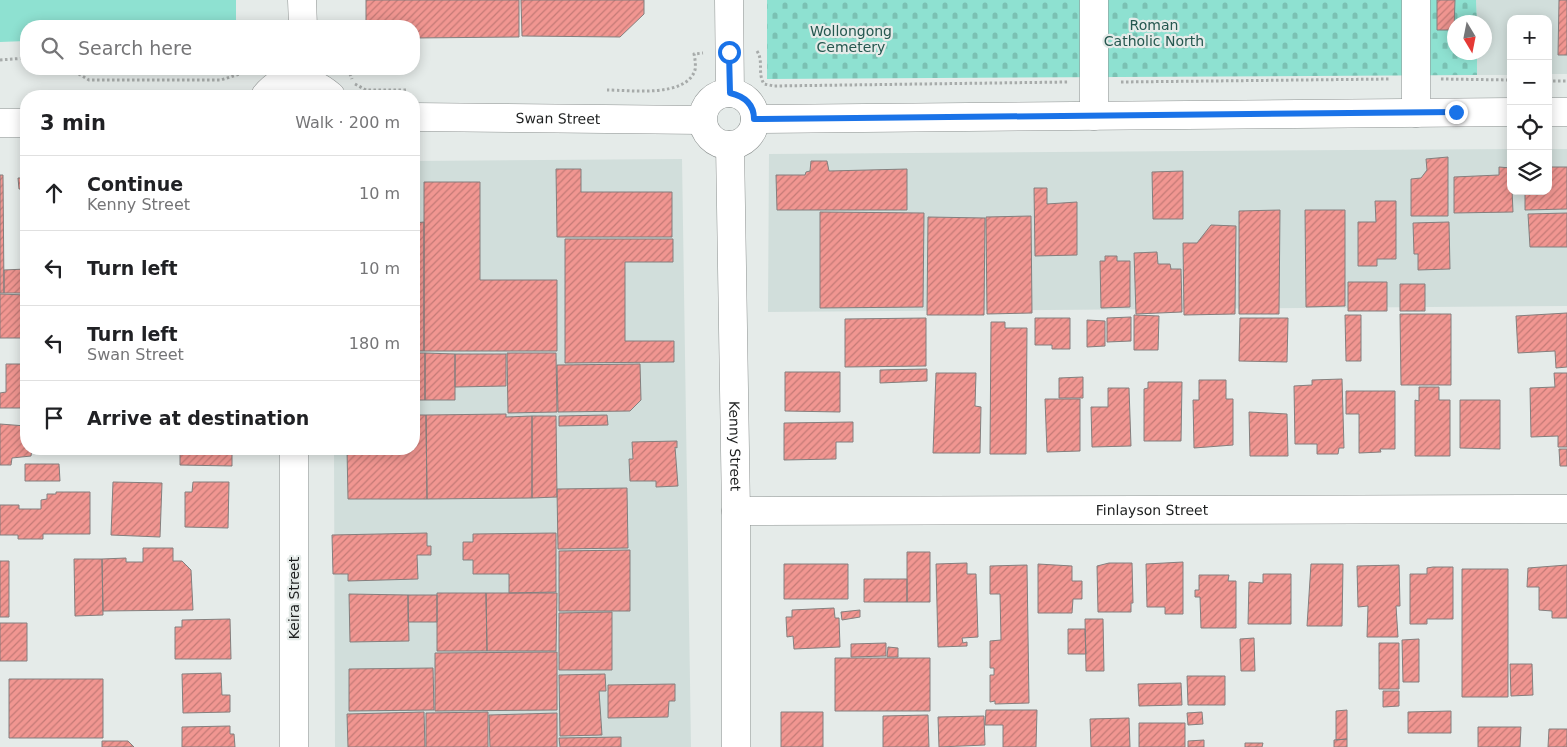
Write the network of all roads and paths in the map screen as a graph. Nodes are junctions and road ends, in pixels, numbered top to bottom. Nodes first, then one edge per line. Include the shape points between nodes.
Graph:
1 (302, 0) edge
2 (729, 0) edge
3 (1094, 0) edge
4 (1416, 0) edge
5 (303, 20) edge
6 (694, 54) dead end
7 (20, 58) edge
8 (0, 60) edge
9 (80, 75) edge
10 (237, 75) edge
11 (305, 75) edge
12 (351, 75) edge
13 (1552, 80) edge
14 (1567, 81) edge
15 (272, 90) edge
16 (324, 90) edge
17 (366, 90) edge
18 (366, 90) edge
19 (412, 90) dead end
20 (602, 90) dead end
21 (730, 93) junction
22 (1507, 112) edge
23 (1552, 112) edge
24 (1567, 112) edge
25 (1416, 113) junction
26 (1094, 116) junction
27 (420, 117) edge
28 (754, 119) junction
29 (702, 120) junction
30 (0, 123) edge
31 (20, 123) edge
32 (730, 145) junction
33 (294, 455) edge
34 (1567, 509) edge
35 (736, 511) junction
36 (294, 747) edge
37 (736, 747) edge

1 - 5 street
2 - 21 street
3 - 26 street
4 - 25 street
6 - 20 path via 695,70 685,82 673,89
7 - 8 path
9 - 10 path via 89,80 221,80
11 - 15 street via 280,83
11 - 16 street
12 - 17 path via 354,83
13 - 14 path
18 - 19 path
21 - 28 street via 752,106
21 - 29 street via 714,98
22 - 25 street
23 - 24 street
25 - 26 street
26 - 28 street
27 - 29 street, Swan Street
28 - 32 street via 752,132 746,139
29 - 32 street via 714,141
30 - 31 street
32 - 35 street, Kenny Street
33 - 36 street, Keira Street
34 - 35 street, Finlayson Street
35 - 37 street, Kenny Street

